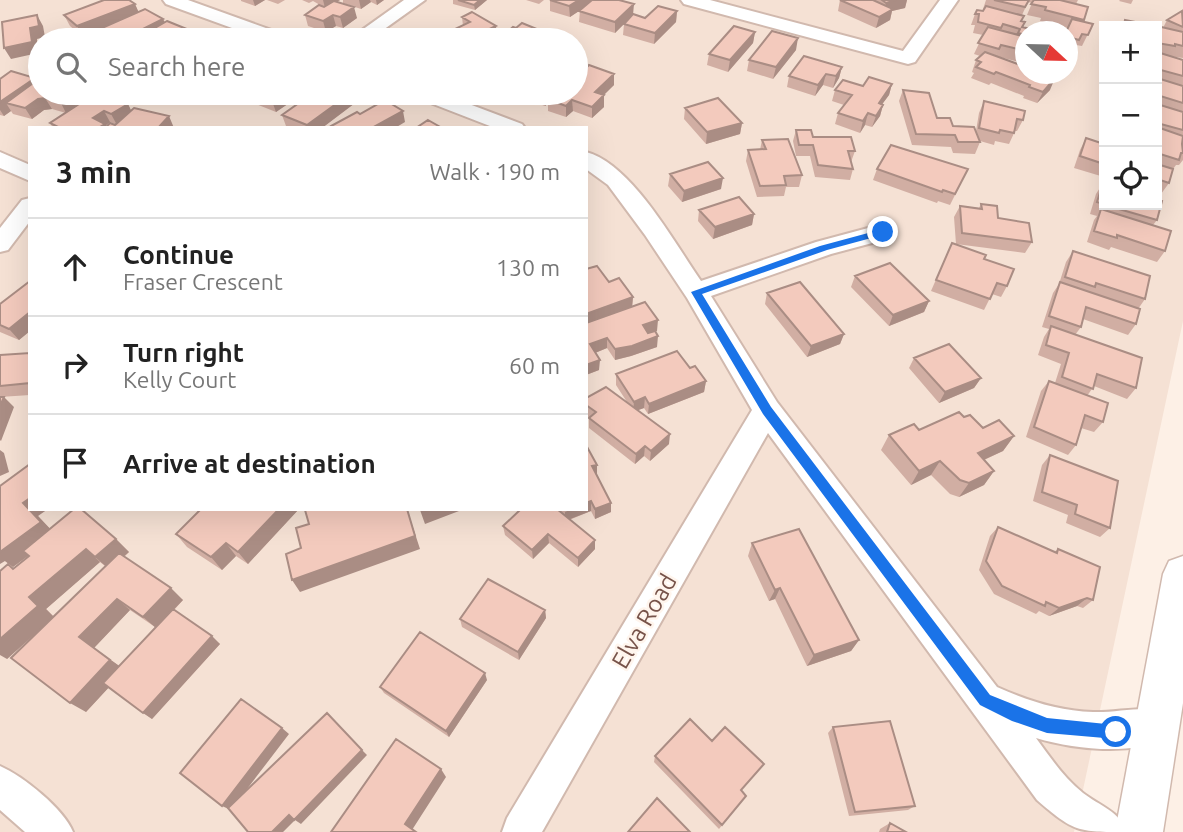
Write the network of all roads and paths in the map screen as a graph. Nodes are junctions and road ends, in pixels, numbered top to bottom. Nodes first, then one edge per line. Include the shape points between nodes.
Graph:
1 (172, 0) edge
2 (416, 0) edge
3 (690, 0) edge
4 (949, 0) edge
5 (248, 28) edge
6 (375, 28) edge
7 (454, 105) edge
8 (510, 126) edge
9 (0, 159) edge
10 (588, 160) edge
11 (28, 173) edge
12 (28, 208) edge
13 (883, 232) dead end
14 (0, 244) edge
15 (696, 292) junction
16 (767, 410) junction
17 (1183, 573) edge
18 (985, 700) junction
19 (1157, 726) junction
20 (0, 785) edge
21 (54, 832) edge
22 (521, 832) edge
23 (1108, 832) edge
24 (1139, 832) edge

1 - 5 street
2 - 6 street
3 - 4 street via 908,58
7 - 8 street
9 - 11 street
10 - 15 street via 616,180
12 - 14 street
13 - 15 street
15 - 16 street
16 - 18 street
16 - 22 street, Elva Road
17 - 19 street
18 - 19 street via 1047,726 1116,732
18 - 23 street via 1049,787
19 - 24 street
20 - 21 street

